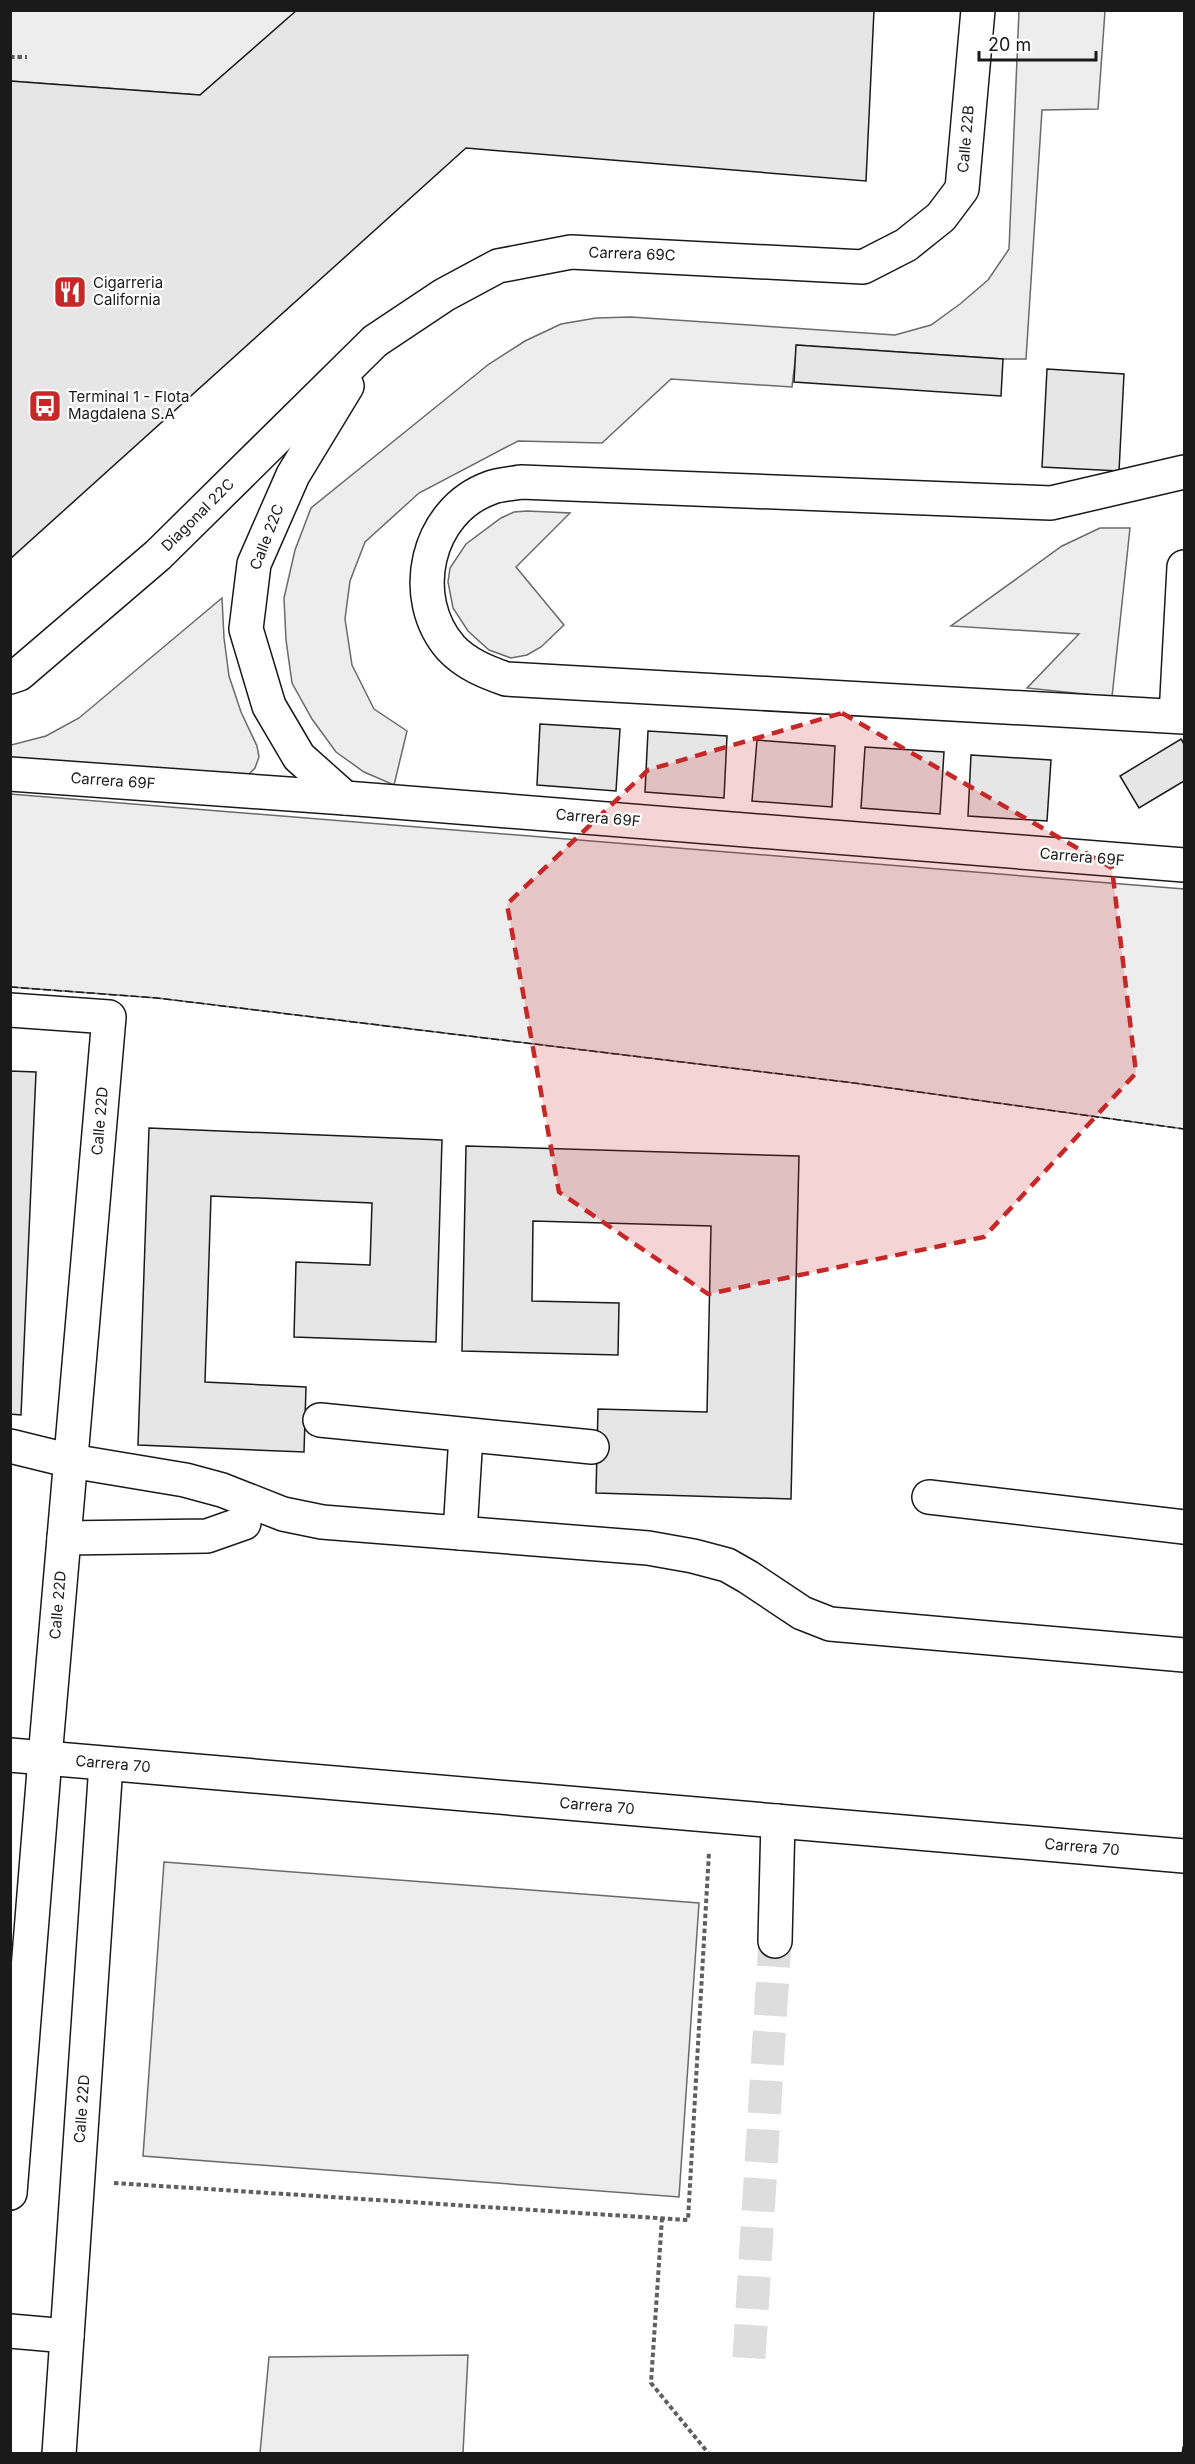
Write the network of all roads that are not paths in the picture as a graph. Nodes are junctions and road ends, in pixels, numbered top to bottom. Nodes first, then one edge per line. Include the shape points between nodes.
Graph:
1 (978, 10) edge
2 (906, 246) joint
3 (375, 341) junction
4 (1185, 472) edge
5 (1185, 567) edge
6 (10, 677) edge
7 (1180, 716) edge
8 (10, 774) edge
9 (345, 798) junction
10 (1185, 865) edge
11 (10, 1010) edge
12 (320, 1420) dead end
13 (466, 1435) junction
14 (10, 1446) edge
15 (592, 1447) dead end
16 (71, 1461) junction
17 (929, 1497) dead end
18 (244, 1523) dead end
19 (1185, 1527) edge
20 (460, 1533) junction
21 (64, 1538) junction
22 (1185, 1655) edge
23 (10, 1755) edge
24 (45, 1758) junction
25 (106, 1764) junction
26 (778, 1821) junction
27 (1185, 1856) edge
28 (775, 1941) tunnel mouth
29 (10, 2193) edge
30 (10, 2331) edge
31 (67, 2336) junction
32 (59, 2454) edge

1 - 2 street, Calle 22B via 962,189 941,216
2 - 3 street, Carrera 69C via 863,267 571,252 498,266 444,295
3 - 6 street, Diagonal 22C via 158,555 19,674
3 - 9 street, Calle 22C via 293,475 254,564 246,629 269,706 299,757
4 - 7 street via 1051,503 521,482 489,488 462,504 441,528 429,558 426,590 434,621 451,648 477,668 506,679
5 - 7 street
8 - 9 street, Carrera 69F
9 - 10 street, Carrera 69F
11 - 16 street, Calle 22D via 109,1017
12 - 13 street
13 - 15 street
13 - 20 street
14 - 16 street
16 - 20 street via 185,1480 284,1514 322,1522
16 - 21 street, Calle 22D
17 - 19 street
18 - 21 street via 207,1536
20 - 22 street via 648,1548 693,1556 727,1565 802,1613 830,1624
21 - 24 street, Calle 22D
23 - 24 street, Carrera 70
24 - 25 street, Carrera 70
24 - 29 street, Calle 22D
25 - 26 street, Carrera 70
25 - 31 street, Calle 22D
26 - 27 street, Carrera 70
26 - 28 street
30 - 31 street
31 - 32 street, Calle 22D

